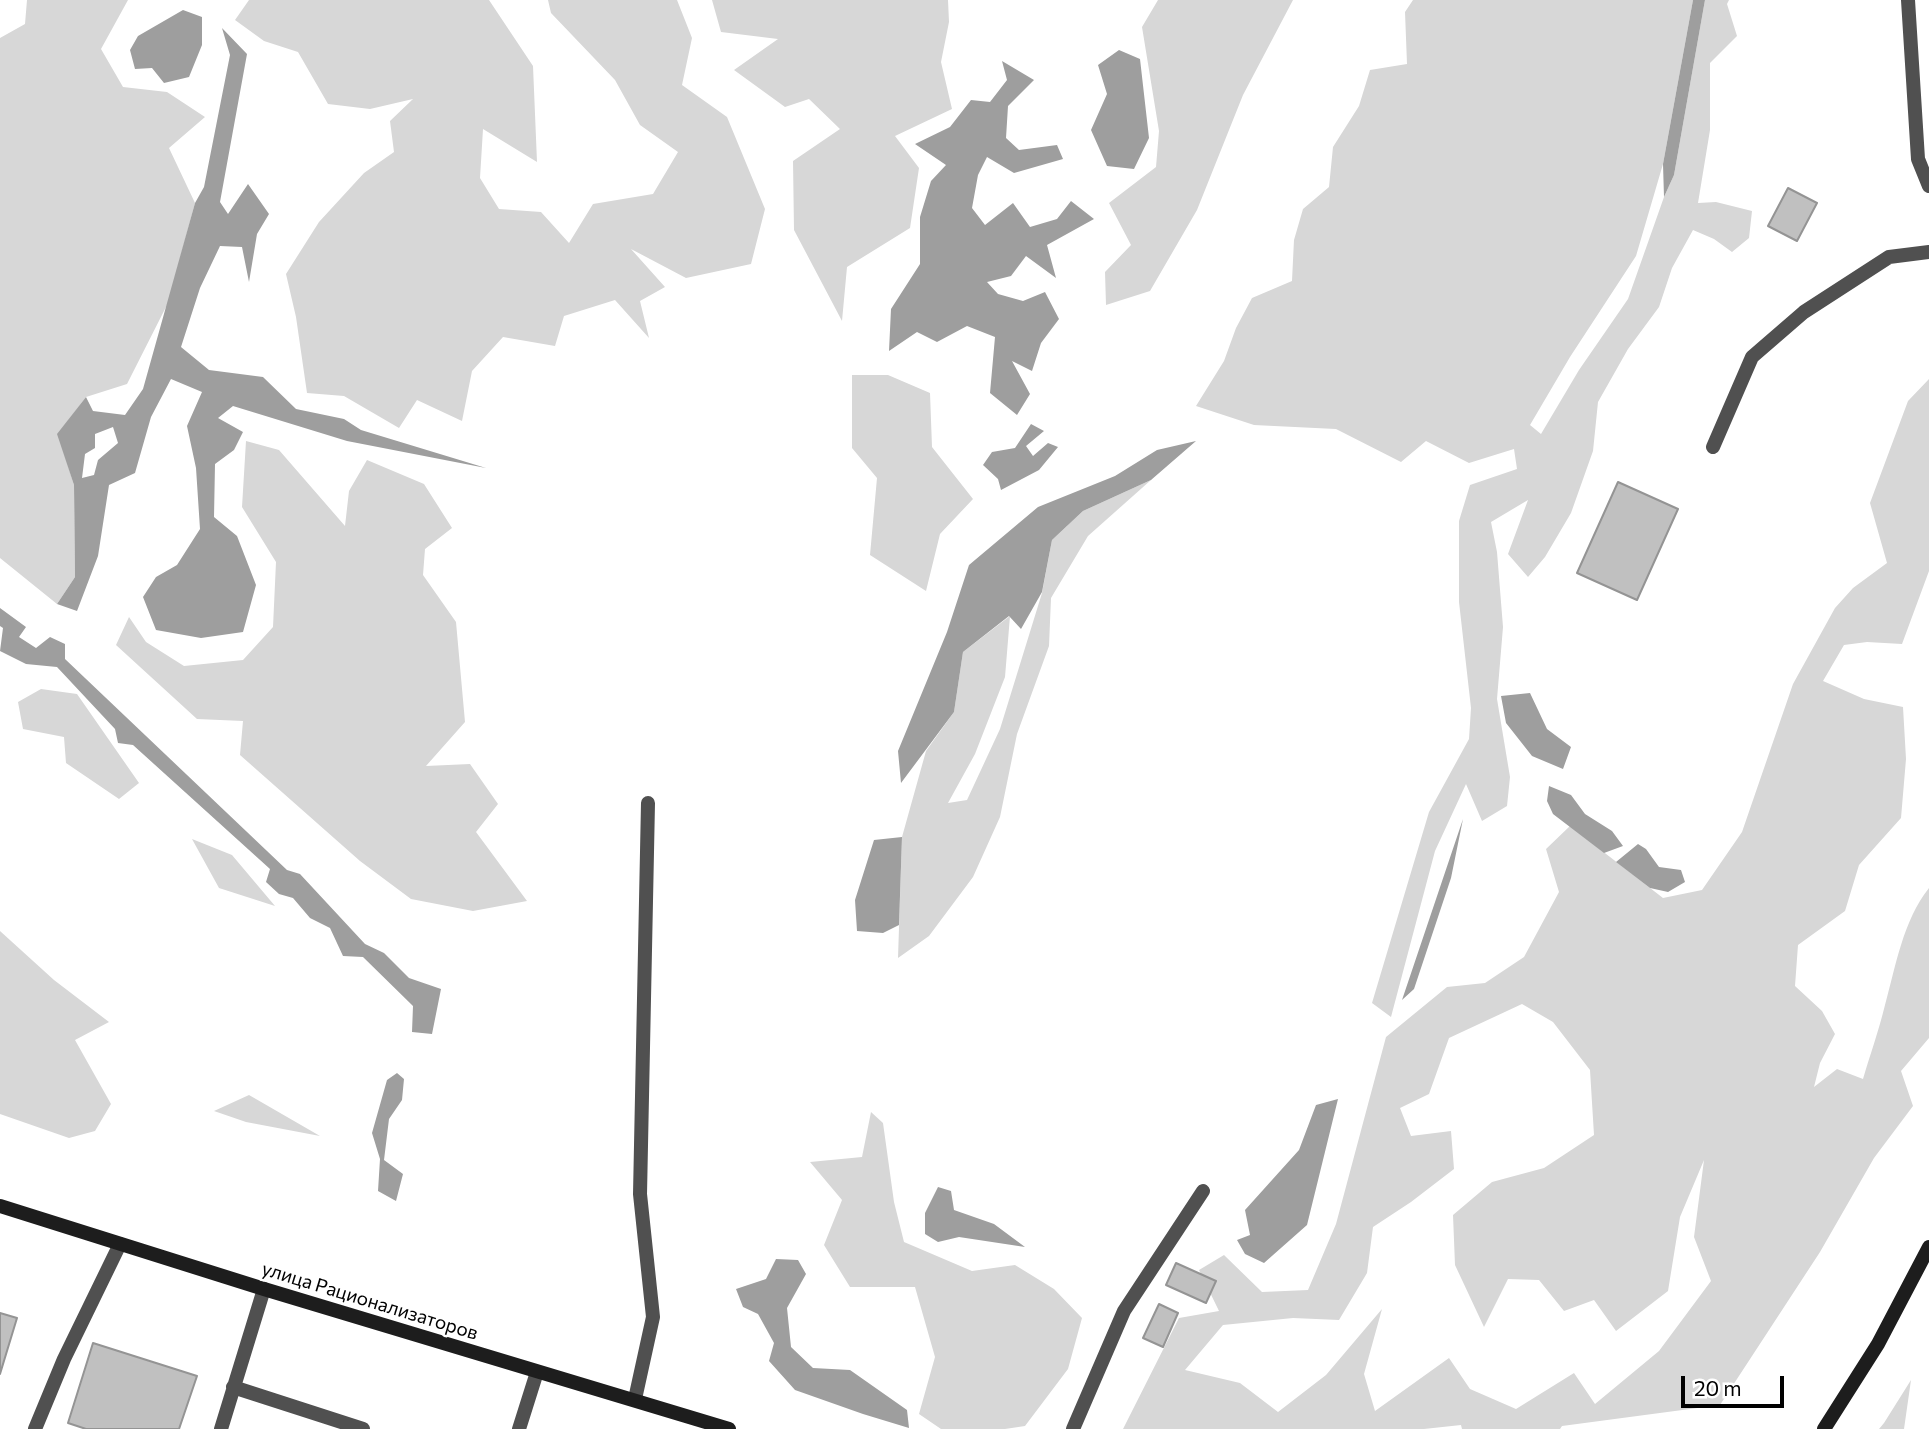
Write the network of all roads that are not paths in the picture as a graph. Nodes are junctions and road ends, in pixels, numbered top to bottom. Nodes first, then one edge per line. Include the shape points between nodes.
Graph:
1 (1908, 0) edge
2 (1929, 186) edge
3 (1929, 252) edge
4 (1713, 447) dead end
5 (648, 803) dead end
6 (1203, 1191) dead end
7 (0, 1206) edge
8 (120, 1244) junction
9 (1929, 1247) edge
10 (264, 1289) junction
11 (537, 1372) junction
12 (233, 1387) junction
13 (635, 1399) junction
14 (322, 1423) edge
15 (35, 1429) edge
16 (221, 1429) edge
17 (363, 1429) edge
18 (519, 1429) edge
19 (729, 1429) edge
20 (1073, 1429) edge
21 (1824, 1429) edge

1 - 2 lane via 1918,159
3 - 4 lane via 1889,257 1804,312 1752,357
5 - 13 lane via 640,1194 653,1317
6 - 20 lane via 1124,1311
7 - 8 main road, улица Рационализаторов
8 - 10 main road, улица Рационализаторов
8 - 15 lane
9 - 21 main road via 1878,1344
10 - 11 main road, улица Рационализаторов
10 - 12 lane
11 - 13 main road, улица Рационализаторов
11 - 18 lane
12 - 14 lane
12 - 16 lane
13 - 19 main road, улица Рационализаторов
14 - 17 lane

